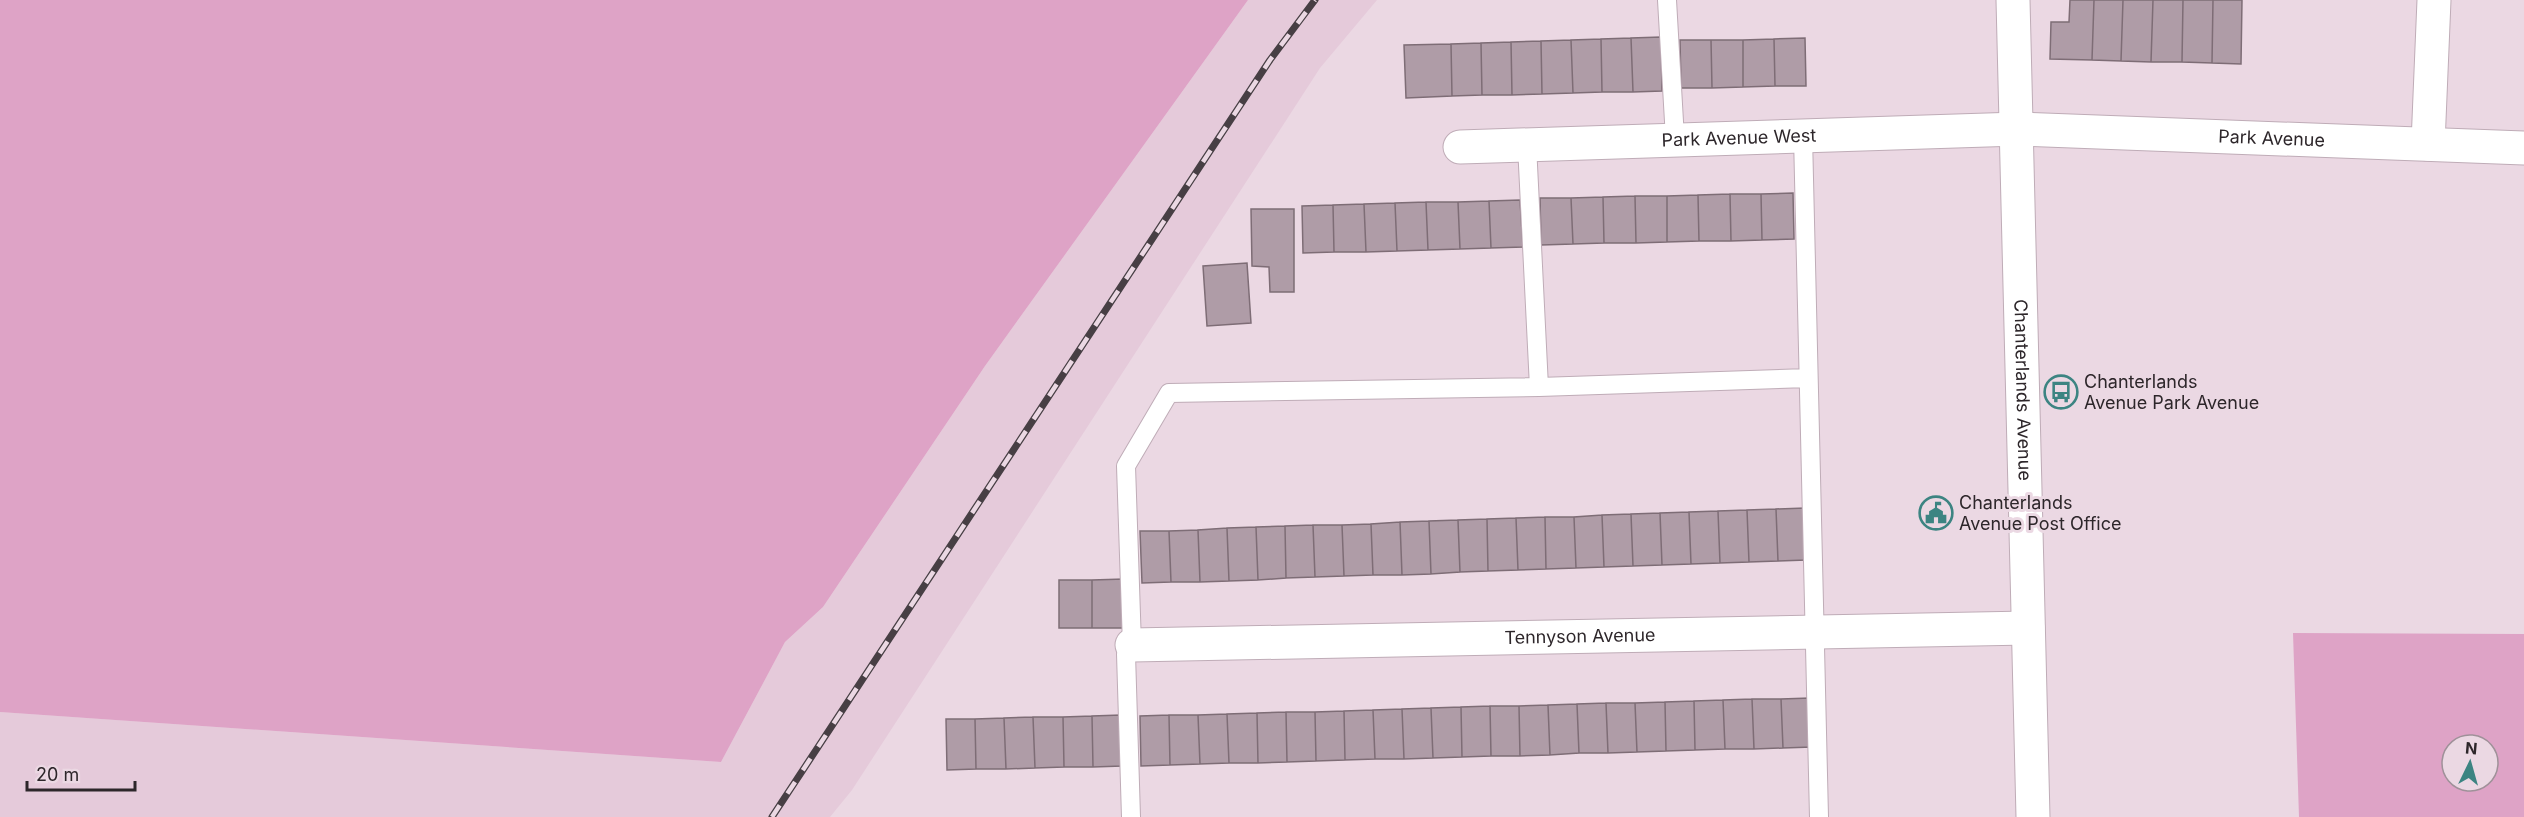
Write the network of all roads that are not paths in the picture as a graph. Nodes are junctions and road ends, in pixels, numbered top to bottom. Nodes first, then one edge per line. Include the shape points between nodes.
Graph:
1 (1667, 0) edge
2 (2013, 0) edge
3 (2434, 0) edge
4 (2018, 129) junction
5 (1803, 136) junction
6 (1675, 140) junction
7 (2428, 144) junction
8 (1527, 145) junction
9 (1460, 147) dead end
10 (2524, 148) edge
11 (1808, 378) junction
12 (1539, 387) junction
13 (2028, 628) junction
14 (1814, 631) junction
15 (1132, 645) junction
16 (1131, 817) edge
17 (1819, 817) edge
18 (2033, 817) edge

1 - 6 lane
2 - 4 street, Chanterlands Avenue
3 - 7 street
4 - 5 street, Park Avenue West
4 - 7 street, Park Avenue
4 - 13 street, Chanterlands Avenue
5 - 6 street, Park Avenue West
5 - 11 lane
6 - 8 street, Park Avenue West
7 - 10 street, Park Avenue
8 - 9 street, Park Avenue West
8 - 12 lane
11 - 12 lane
11 - 14 lane
12 - 15 lane via 1169,393 1126,466
13 - 14 street, Tennyson Avenue
13 - 18 street, Chanterlands Avenue
14 - 15 street, Tennyson Avenue
14 - 17 lane
15 - 16 lane via 1126,654

